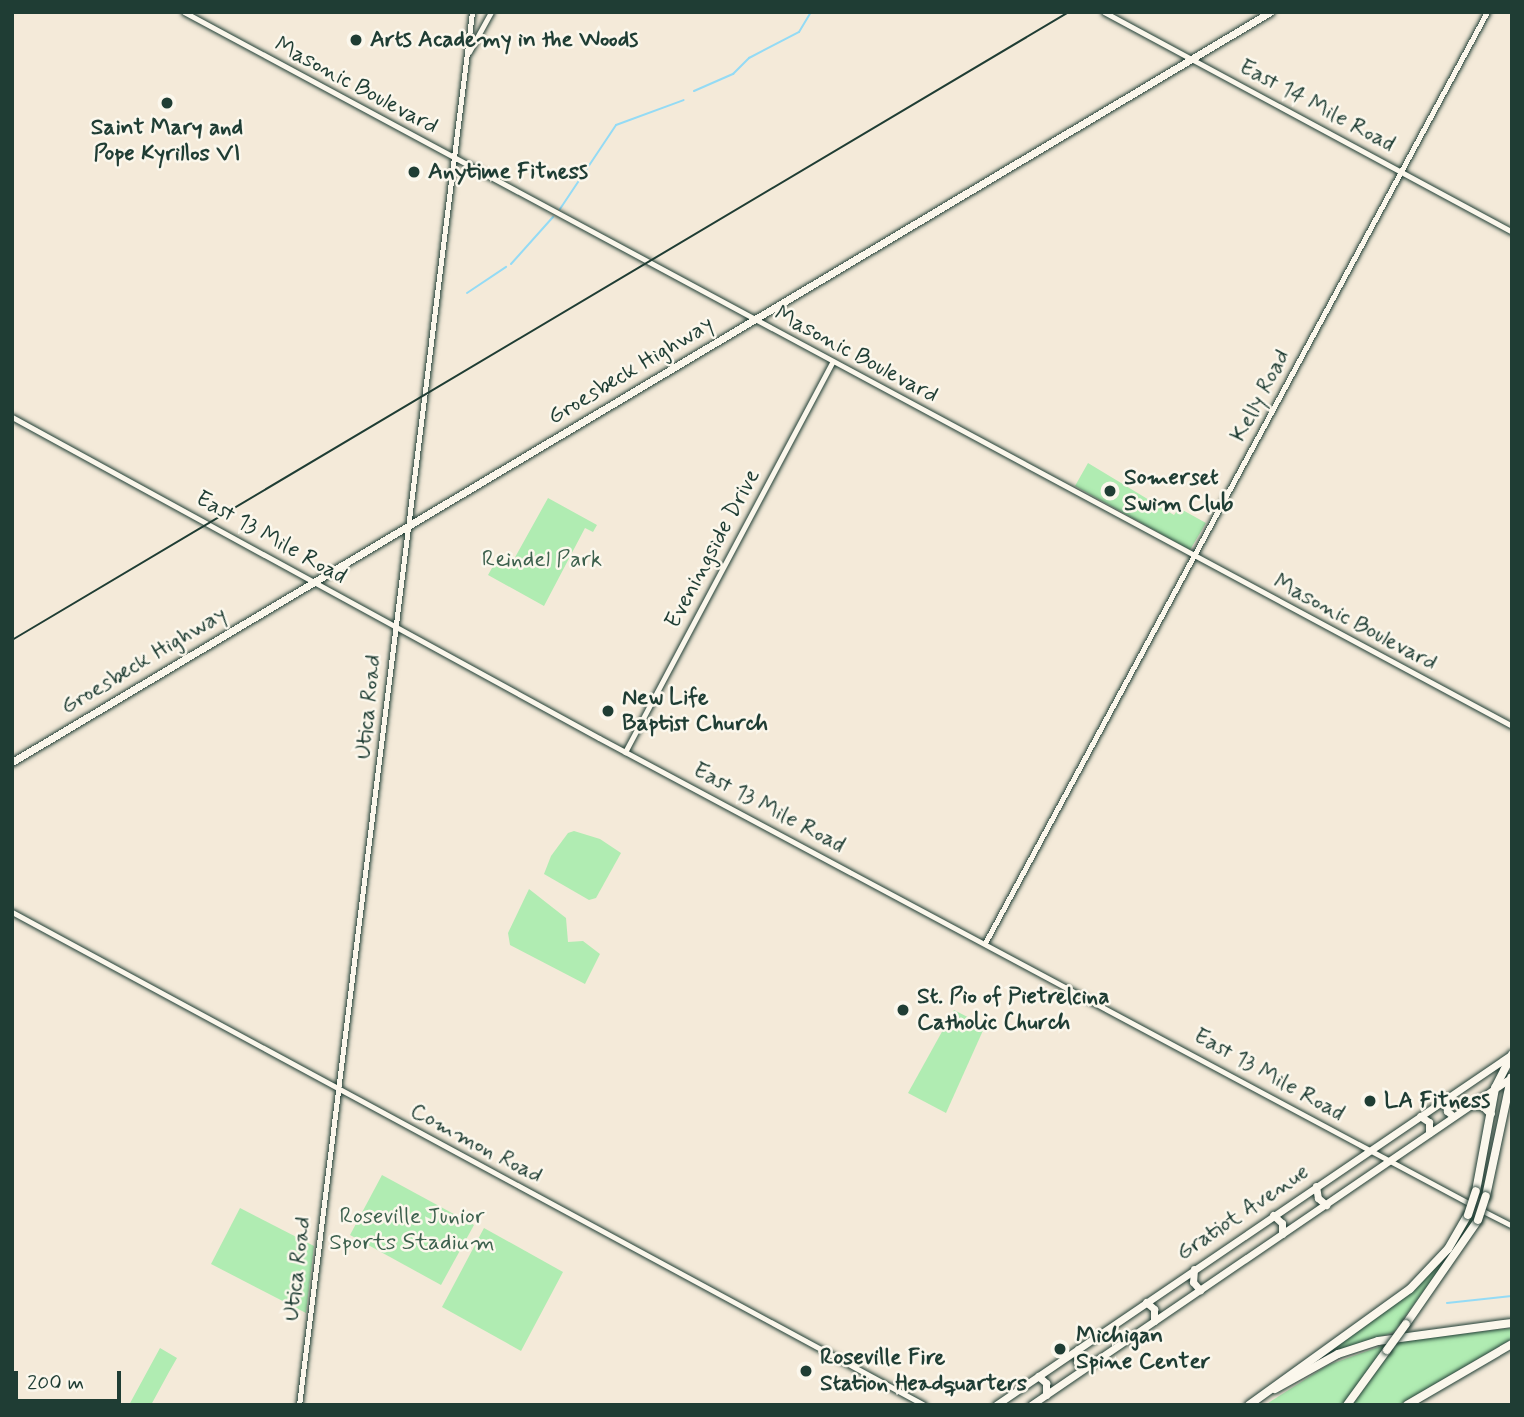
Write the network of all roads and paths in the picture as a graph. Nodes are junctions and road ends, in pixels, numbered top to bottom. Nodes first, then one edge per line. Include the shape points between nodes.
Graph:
1 (184, 12) edge
2 (472, 12) edge
3 (1104, 12) edge
4 (1270, 12) edge
5 (1487, 12) edge
6 (489, 15) edge
7 (471, 24) junction
8 (467, 55) junction
9 (1192, 58) junction
10 (454, 158) junction
11 (1402, 171) junction
12 (1512, 232) edge
13 (754, 320) junction
14 (832, 362) junction
15 (12, 416) edge
16 (408, 526) junction
17 (1193, 558) junction
18 (313, 582) junction
19 (395, 627) junction
20 (1512, 726) edge
21 (625, 752) junction
22 (12, 762) edge
23 (12, 912) edge
24 (985, 943) junction
25 (1512, 1054) edge
26 (1511, 1077) edge
27 (1495, 1088) junction
28 (338, 1091) junction
29 (1446, 1098) junction
30 (1470, 1105) junction
31 (1492, 1114) junction
32 (1420, 1116) junction
33 (1454, 1116) junction
34 (1429, 1133) junction
35 (1368, 1150) junction
36 (1389, 1161) junction
37 (1316, 1186) junction
38 (1326, 1205) junction
39 (1273, 1215) junction
40 (1512, 1226) edge
41 (1282, 1234) junction
42 (1194, 1269) junction
43 (1200, 1290) junction
44 (1146, 1302) junction
45 (1154, 1321) junction
46 (1512, 1323) edge
47 (1512, 1344) edge
48 (1078, 1349) junction
49 (1084, 1368) junction
50 (1038, 1376) junction
51 (1046, 1395) junction
52 (299, 1405) edge
53 (924, 1405) edge
54 (996, 1405) edge
55 (1031, 1405) edge
56 (1249, 1405) edge
57 (1256, 1405) edge
58 (1347, 1405) edge
59 (1407, 1405) edge

1 - 10 street, Masonic Boulevard
2 - 7 street, Utica Road
3 - 9 street, East 14 Mile Road
4 - 9 main road, Groesbeck Highway
5 - 11 street, Kelly Road
6 - 7 street
6 - 8 street
7 - 8 street, Utica Road
8 - 10 street, Utica Road
9 - 11 street, East 14 Mile Road
9 - 13 main road, Groesbeck Highway
10 - 13 street, Masonic Boulevard
10 - 16 street, Utica Road
11 - 12 street, East 14 Mile Road
11 - 17 street, Kelly Road
13 - 14 street, Masonic Boulevard
13 - 16 main road, Groesbeck Highway
14 - 17 street, Masonic Boulevard
14 - 21 street, Eveningside Drive
15 - 18 street, East 13 Mile Road
16 - 18 main road, Groesbeck Highway
16 - 19 street, Utica Road
17 - 20 street, Masonic Boulevard
17 - 24 street, Kelly Road
18 - 19 street, East 13 Mile Road
18 - 22 main road, Groesbeck Highway
19 - 21 street, East 13 Mile Road
19 - 28 street, Utica Road
21 - 24 street, East 13 Mile Road
23 - 28 street, Common Road
24 - 35 street, East 13 Mile Road
25 - 27 highway
25 - 29 main road, Gratiot Avenue
26 - 27 main road, Gratiot Avenue
26 - 58 highway, bridge via 1478,1220
27 - 30 main road, Gratiot Avenue
27 - 31 highway
28 - 52 street, Utica Road
28 - 53 street, Common Road
29 - 32 main road, Gratiot Avenue
29 - 33 main road via 1447,1111
30 - 31 highway via 1483,1106
30 - 33 main road, Gratiot Avenue
31 - 56 highway, bridge via 1476,1191 1448,1249 1410,1289
32 - 34 main road via 1429,1122
32 - 35 main road, Gratiot Avenue
33 - 34 main road, Gratiot Avenue
34 - 36 main road, Gratiot Avenue
35 - 36 street, East 13 Mile Road
35 - 37 main road, Gratiot Avenue
36 - 38 main road, Gratiot Avenue
36 - 40 street, East 13 Mile Road
37 - 38 main road via 1318,1198
37 - 39 main road, Gratiot Avenue
38 - 41 main road, Gratiot Avenue
39 - 41 main road via 1282,1223
39 - 42 main road, Gratiot Avenue
41 - 43 main road, Gratiot Avenue
42 - 43 main road via 1193,1282
42 - 44 main road, Gratiot Avenue
43 - 45 main road, Gratiot Avenue
44 - 45 main road via 1154,1309
44 - 48 main road, Gratiot Avenue
45 - 49 main road, Gratiot Avenue
46 - 57 highway via 1417,1334 1358,1347 1318,1364
47 - 59 highway
48 - 49 main road via 1077,1362
48 - 50 main road, Gratiot Avenue
49 - 51 main road, Gratiot Avenue
50 - 51 main road via 1046,1383
50 - 54 main road, Gratiot Avenue
51 - 55 main road, Gratiot Avenue

